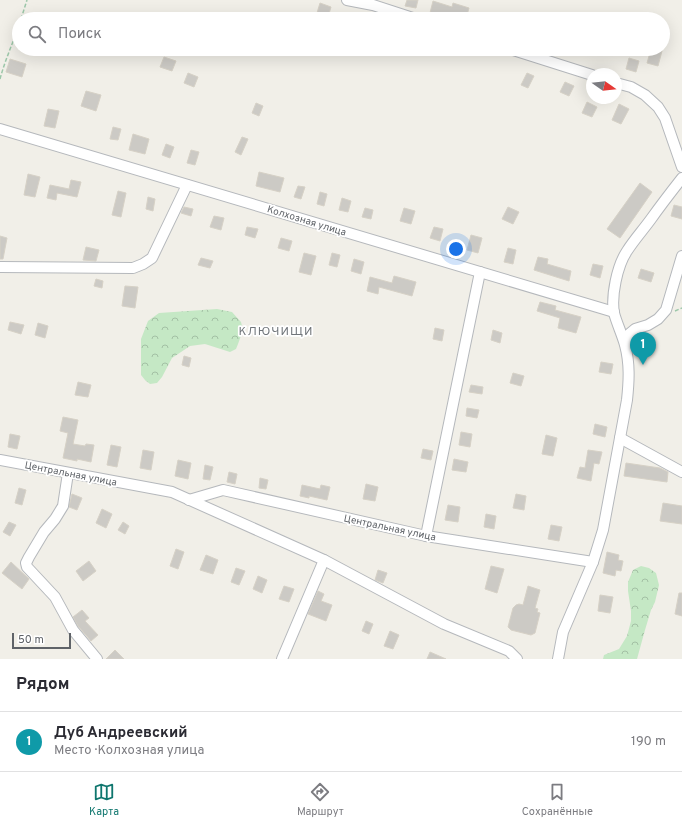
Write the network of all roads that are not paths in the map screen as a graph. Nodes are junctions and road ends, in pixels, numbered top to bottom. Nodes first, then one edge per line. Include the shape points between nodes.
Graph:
1 (347, 0) edge
2 (393, 12) edge
3 (532, 56) edge
4 (586, 73) edge
5 (622, 84) edge
6 (0, 129) edge
7 (682, 167) edge
8 (682, 178) edge
9 (187, 185) junction
10 (682, 256) edge
11 (0, 267) edge
12 (480, 272) junction
13 (614, 312) junction
14 (625, 344) junction
15 (620, 438) junction
16 (0, 460) edge
17 (68, 472) junction
18 (682, 472) edge
19 (189, 500) junction
20 (426, 536) junction
21 (324, 560) junction
22 (593, 562) junction
23 (97, 659) edge
24 (282, 659) edge
25 (518, 659) edge
26 (558, 659) edge

1 - 2 street
3 - 4 street
5 - 7 street via 645,95 658,107 665,118
6 - 9 street, Колхозная улица
8 - 13 street via 626,252 616,279
9 - 11 street via 152,258 143,264 133,268
9 - 12 street, Колхозная улица
10 - 14 street via 666,310 658,319 635,329
12 - 13 street, Колхозная улица
12 - 20 street
13 - 14 street
14 - 15 street via 629,382
15 - 18 street
15 - 22 street via 603,530
16 - 17 street, Центральная улица
17 - 19 street, Центральная улица via 172,492
17 - 23 street via 63,506 26,563 55,597 73,630
19 - 20 street, Центральная улица via 223,490
19 - 21 street, Центральная улица
20 - 22 street, Центральная улица
21 - 24 street
21 - 25 street, Центральная улица via 444,624 509,651
22 - 26 street via 563,632

